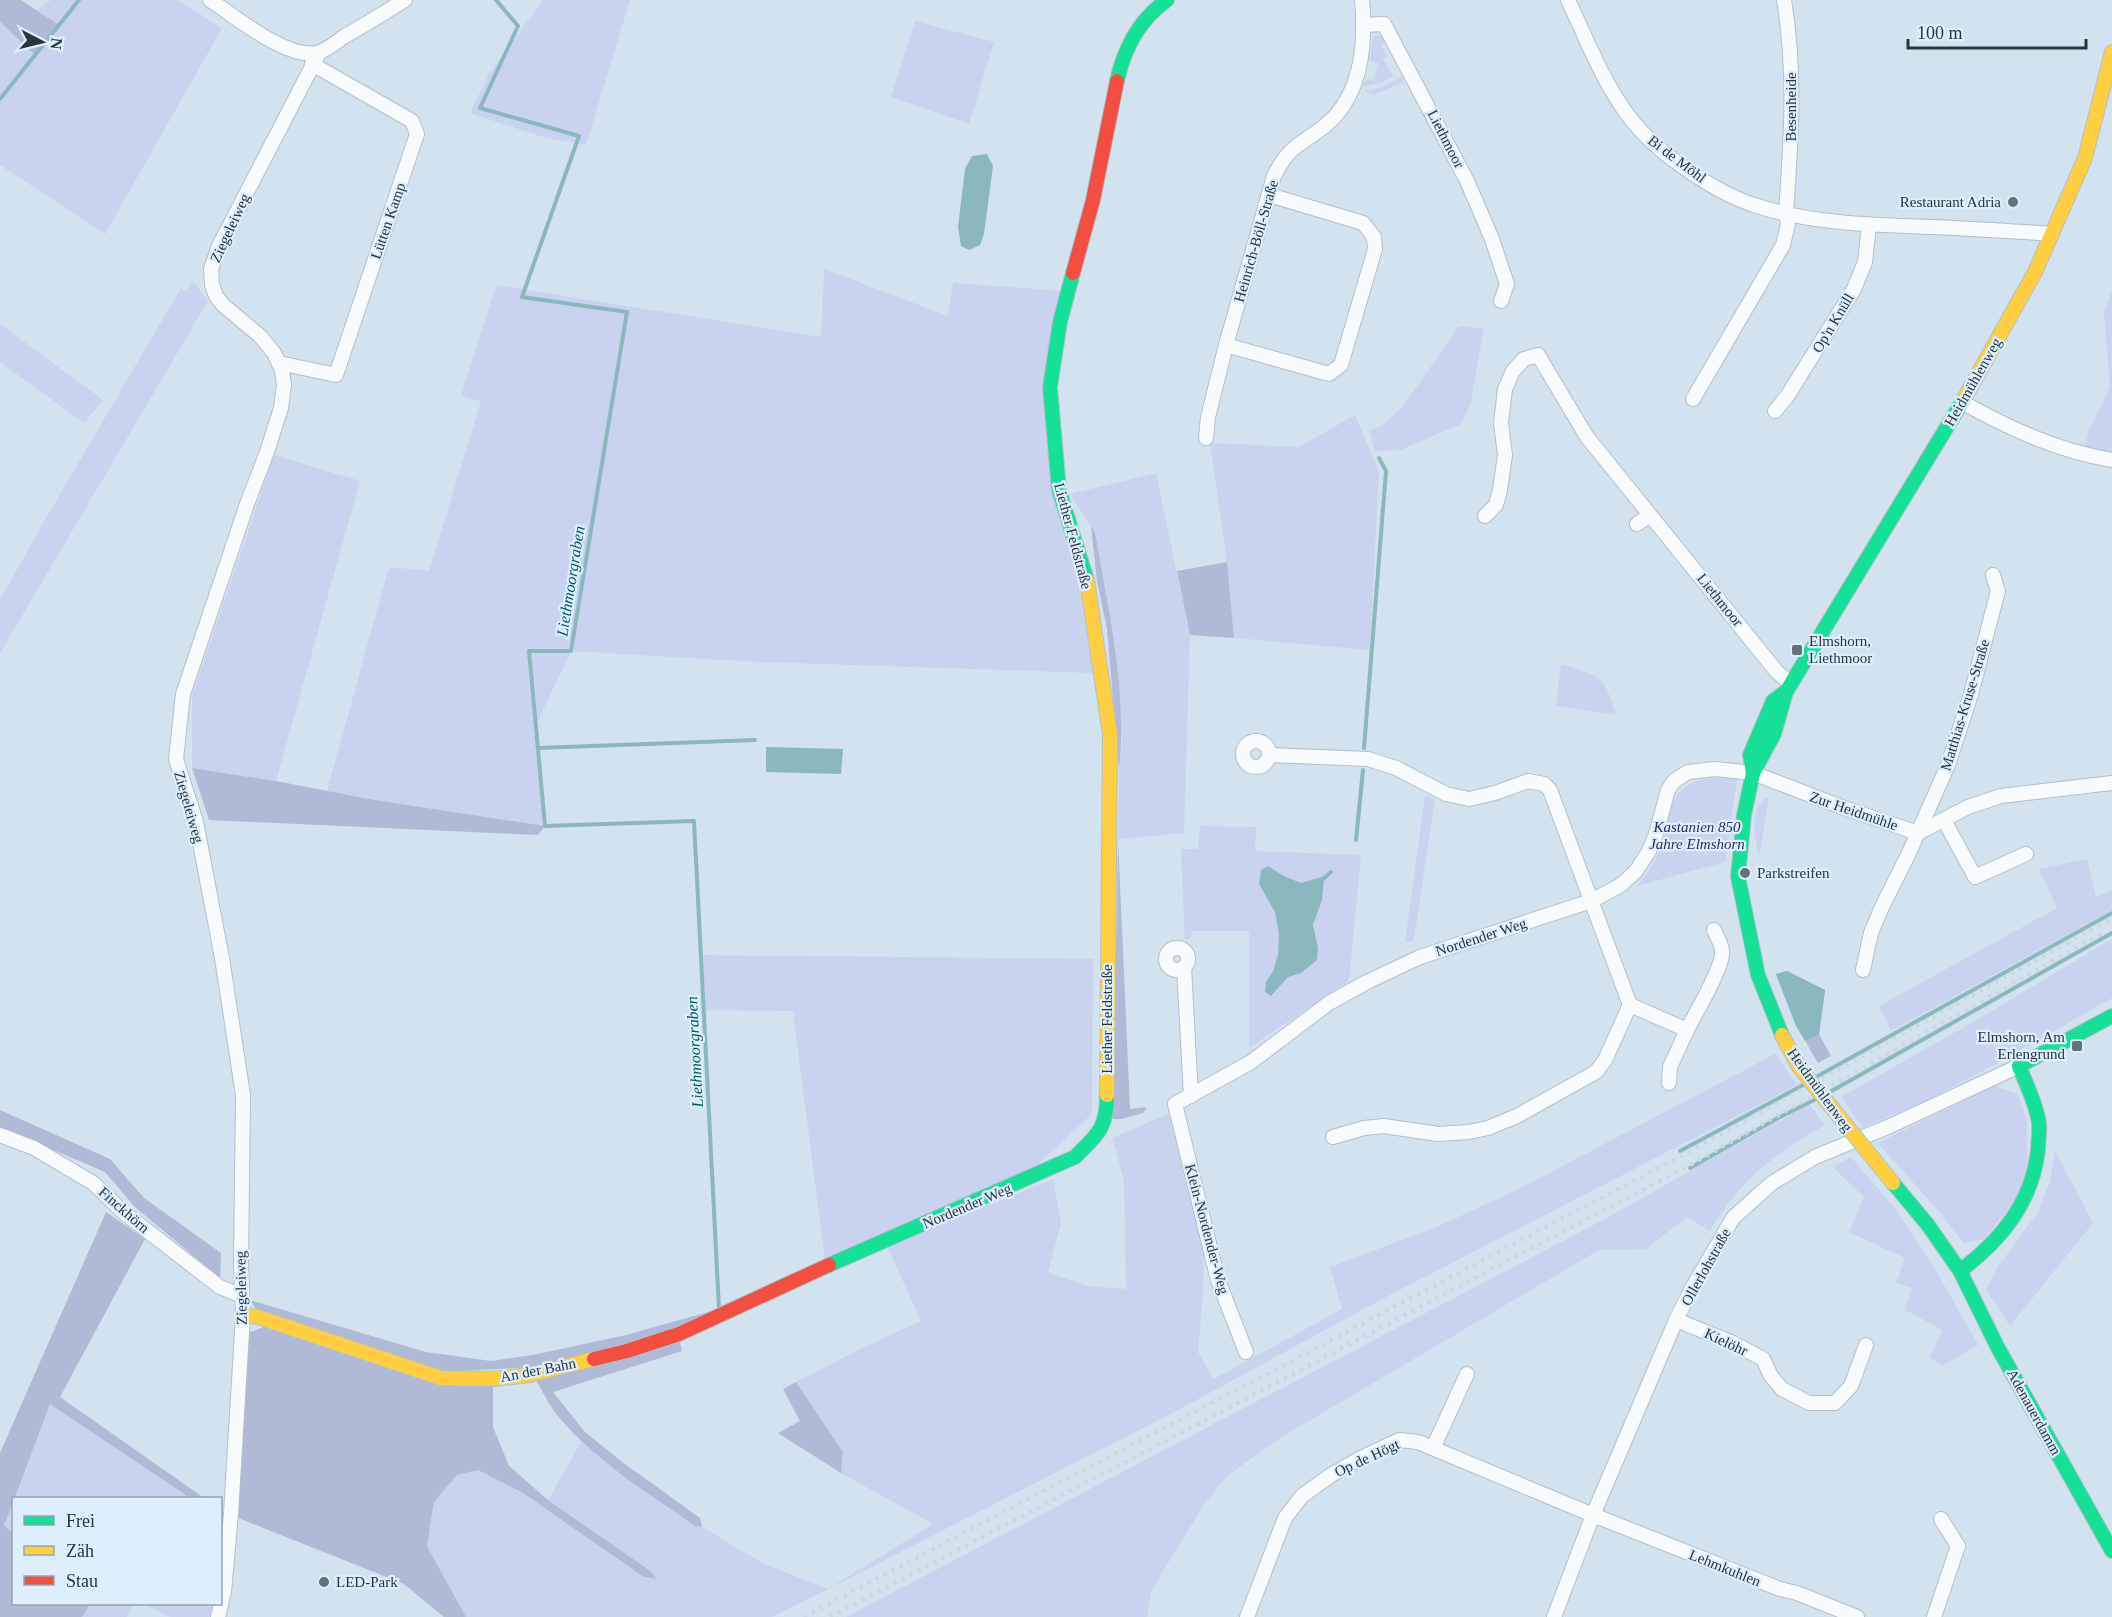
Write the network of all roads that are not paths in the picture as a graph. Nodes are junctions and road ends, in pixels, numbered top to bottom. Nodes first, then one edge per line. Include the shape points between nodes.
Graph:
1 (210, 0) edge
2 (405, 0) edge
3 (1167, 0) edge
4 (1362, 0) edge
5 (1568, 0) edge
6 (1784, 0) edge
7 (1364, 25) junction
8 (2112, 52) edge
9 (315, 58) junction
10 (1269, 195) junction
11 (1786, 214) junction
12 (1869, 225) junction
13 (2052, 234) junction
14 (1501, 301) dead end
15 (1226, 345) junction
16 (279, 363) junction
17 (1693, 399) dead end
18 (1962, 402) junction
19 (1775, 411) dead end
20 (1206, 438) dead end
21 (2112, 460) edge
22 (1650, 515) junction
23 (1485, 516) dead end
24 (1637, 524) dead end
25 (1993, 575) dead end
26 (1789, 688) junction
27 (1269, 754) dead end
28 (1753, 773) junction
29 (2112, 783) edge
30 (1944, 820) junction
31 (1918, 833) junction
32 (2026, 854) dead end
33 (1592, 902) junction
34 (1714, 930) dead end
35 (1184, 966) dead end
36 (1863, 970) dead end
37 (1630, 1005) junction
38 (2112, 1016) edge
39 (1687, 1030) junction
40 (2019, 1066) junction
41 (1669, 1083) dead end
42 (1191, 1096) junction
43 (1175, 1104) joint
44 (1101, 1131) joint
45 (0, 1135) edge
46 (1333, 1137) dead end
47 (824, 1267) joint
48 (1960, 1271) junction
49 (242, 1296) junction
50 (243, 1315) junction
51 (1676, 1320) junction
52 (1866, 1345) dead end
53 (1246, 1352) dead end
54 (1467, 1374) dead end
55 (1434, 1448) junction
56 (1593, 1515) junction
57 (1941, 1519) dead end
58 (2112, 1551) edge
59 (222, 1600) edge
60 (1247, 1617) edge
61 (1554, 1617) edge
62 (1857, 1617) edge
63 (1934, 1617) edge

1 - 9 street via 290,49
2 - 9 street
3 - 44 street, Liether Feldstraße via 1146,17 1119,72 1093,200 1060,320 1050,387 1059,490 1087,578 1110,734 1107,1109
4 - 7 street
5 - 11 street, Bi de Möhl via 1618,101 1641,131 1717,188
6 - 11 street, Besenheide via 1792,84
7 - 10 street, Heinrich-Böll-Straße via 1357,77 1348,98 1327,124 1283,158
7 - 14 street, Liethmoor via 1384,24 1467,181 1508,284
8 - 13 street, Heidmühlenweg via 2085,158
9 - 16 street, Ziegeleiweg via 211,269 216,296 260,336
9 - 16 street, Lütten Kamp via 412,121 417,134 336,375
10 - 15 street, Heinrich-Böll-Straße
10 - 15 street via 1363,223 1374,237 1375,249 1341,365 1329,374
11 - 12 street, Bi de Möhl
11 - 17 street via 1784,245
12 - 13 street, Bi de Möhl
12 - 19 street, Op'n Knüll via 1865,262 1854,289
13 - 18 street, Heidmühlenweg
15 - 20 street, Heinrich-Böll-Straße
16 - 49 street, Ziegeleiweg via 284,385 281,408 183,694 176,759 196,822 243,1095
18 - 21 street via 2050,445
18 - 26 street, Heidmühlenweg
22 - 23 street, Liethmoor via 1587,437 1538,355 1524,359 1505,389 1501,423 1505,455 1500,490 1496,505
22 - 24 street
22 - 26 street, Liethmoor
25 - 31 street, Matthias-Kruse-Straße via 1998,591 1971,694 1948,765
26 - 28 street, Heidmühlenweg via 1784,710
27 - 33 street via 1368,759 1396,768 1446,794 1468,799 1528,781 1545,784
28 - 31 street, Zur Heidmühle
28 - 33 street, Nordender Weg via 1715,769 1679,777 1668,790 1656,834 1636,871
28 - 48 street, Heidmühlenweg, bridge via 1738,877 1758,975 1782,1035 1799,1067 1928,1225
29 - 30 street via 2001,796
30 - 31 street
30 - 32 street via 1975,877
31 - 36 street, Zur Heidmühle via 1871,933
33 - 37 street
33 - 42 street, Nordender Weg via 1397,967 1329,1003 1251,1062
34 - 39 street via 1723,955
35 - 42 street
37 - 39 street
37 - 46 street via 1596,1072 1517,1116 1469,1132 1438,1134 1384,1126
38 - 40 street
39 - 41 street via 1670,1067
40 - 48 street via 2039,1123 2037,1161 2026,1199 2003,1233
40 - 51 street, Ollerlohstraße via 1815,1157 1772,1183 1733,1218
42 - 43 street, Nordender Weg
43 - 53 street, Klein-Nordender-Weg via 1218,1280
44 - 47 street, Nordender Weg via 1075,1157
45 - 49 street, Finckhörn via 34,1148 93,1184 220,1287
47 - 50 street, An der Bahn via 679,1334 528,1375 493,1379 441,1378
48 - 58 street, Adenauerdamm via 1998,1348
49 - 50 street, Ziegeleiweg
50 - 59 street, Ziegeleiweg
51 - 52 street, Kielöhr via 1762,1359 1782,1389 1809,1402 1835,1403 1851,1386
51 - 56 street, Ollerlohstraße
54 - 55 street
55 - 56 street, Op de Högt
55 - 60 street, Op de Högt via 1400,1440 1331,1475 1302,1496 1285,1518
56 - 61 street, Ollerlohstraße
56 - 62 street, Lehmkuhlen
57 - 63 street via 1958,1546

